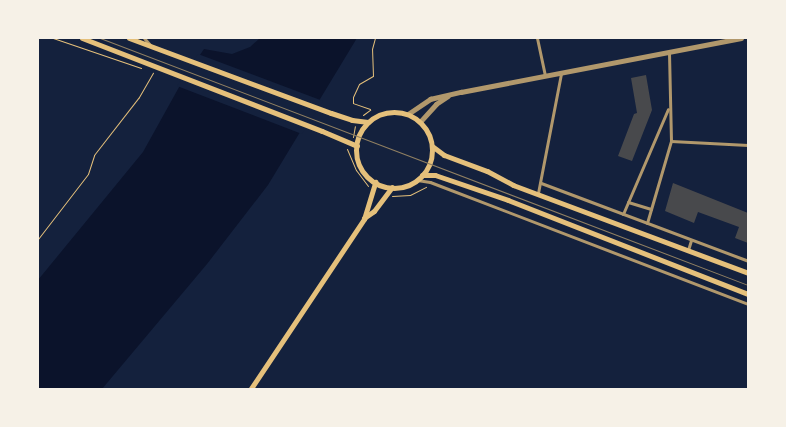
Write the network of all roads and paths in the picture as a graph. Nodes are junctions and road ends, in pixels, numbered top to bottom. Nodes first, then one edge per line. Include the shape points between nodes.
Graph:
1 (53, 38) edge
2 (82, 38) edge
3 (129, 38) edge
4 (375, 38) edge
5 (537, 38) edge
6 (738, 38) edge
7 (142, 39) edge
8 (727, 39) edge
9 (718, 40) edge
10 (669, 51) junction
11 (145, 69) dead end
12 (154, 72) dead end
13 (561, 72) junction
14 (544, 76) junction
15 (450, 94) junction
16 (668, 109) junction
17 (408, 114) junction
18 (358, 121) junction
19 (368, 122) junction
20 (420, 122) junction
21 (671, 140) junction
22 (354, 145) junction
23 (340, 146) dead end
24 (432, 146) junction
25 (748, 146) edge
26 (422, 175) junction
27 (417, 180) junction
28 (375, 182) junction
29 (541, 183) junction
30 (368, 186) dead end
31 (427, 186) dead end
32 (392, 187) junction
33 (538, 194) junction
34 (394, 196) dead end
35 (628, 202) junction
36 (651, 209) junction
37 (623, 214) junction
38 (364, 219) junction
39 (647, 223) junction
40 (38, 239) edge
41 (691, 240) junction
42 (688, 250) junction
43 (748, 261) edge
44 (748, 272) edge
45 (748, 294) edge
46 (748, 304) edge
47 (250, 390) edge

1 - 11 path
2 - 22 main road
3 - 7 main road
4 - 18 path via 373,76 359,84 353,97 353,103 370,109
5 - 14 street
6 - 8 street
7 - 18 main road via 150,46
8 - 9 street
9 - 10 street
10 - 13 street
10 - 16 street
12 - 40 path via 94,155 88,174
13 - 14 street
13 - 29 street
14 - 15 street
15 - 17 street via 430,99
15 - 20 street
16 - 21 street
16 - 35 street
17 - 19 main road via 387,112
17 - 20 main road
18 - 19 main road
18 - 22 path
19 - 22 main road
20 - 24 main road
21 - 25 street
21 - 36 street
22 - 28 main road via 361,167
23 - 30 path via 350,153 356,170
24 - 26 main road via 431,160
24 - 33 main road via 444,155
26 - 27 main road
26 - 45 main road via 435,175 508,200
27 - 32 main road
27 - 46 street via 430,182
28 - 32 main road
28 - 38 main road
29 - 33 street
29 - 37 street
31 - 34 path via 410,195
32 - 38 main road
33 - 42 main road
35 - 36 street
35 - 37 street
36 - 39 street
37 - 39 street
38 - 47 main road
39 - 41 street
41 - 42 street
41 - 43 street
42 - 44 main road

